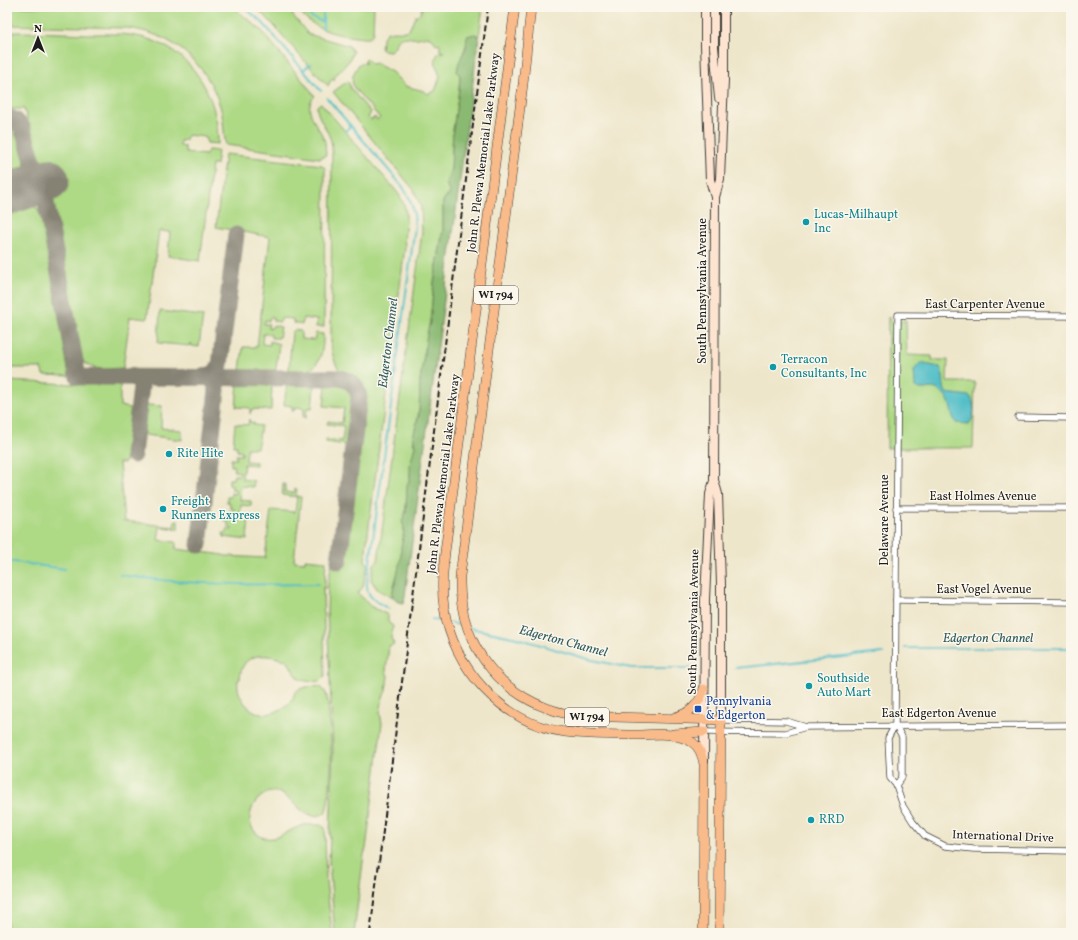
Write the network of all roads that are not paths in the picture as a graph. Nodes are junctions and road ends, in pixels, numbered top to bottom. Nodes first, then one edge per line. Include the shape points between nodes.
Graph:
1 (515, 7) edge
2 (531, 7) edge
3 (699, 7) edge
4 (705, 7) edge
5 (714, 7) edge
6 (724, 7) edge
7 (705, 45) junction
8 (722, 130) junction
9 (715, 197) junction
10 (898, 315) joint
11 (1071, 316) edge
12 (1018, 417) dead end
13 (1071, 418) edge
14 (714, 480) junction
15 (896, 508) junction
16 (1071, 508) edge
17 (706, 594) junction
18 (721, 594) junction
19 (896, 600) junction
20 (1071, 602) edge
21 (704, 689) junction
22 (665, 719) junction
23 (704, 720) junction
24 (721, 720) junction
25 (895, 725) junction
26 (1071, 725) edge
27 (806, 727) junction
28 (704, 732) junction
29 (721, 732) junction
30 (670, 735) junction
31 (704, 764) junction
32 (896, 785) junction
33 (1071, 851) edge
34 (703, 933) edge
35 (719, 933) edge

1 - 30 main road, John R. Plewa Memorial Lake Parkway / WI 794 via 443,576 446,620 461,659 476,680 511,711 563,732 592,735
2 - 22 main road, WI 794 via 460,594 466,623 487,664 512,691 550,710 578,716
3 - 7 main road
4 - 7 main road, South Pennsylvania Avenue
5 - 8 main road via 714,47
6 - 8 main road, South Pennsylvania Avenue
7 - 9 main road, South Pennsylvania Avenue via 710,180
8 - 9 main road, South Pennsylvania Avenue via 720,180
9 - 14 main road, South Pennsylvania Avenue
10 - 11 street, East Carpenter Avenue
10 - 15 street, Delaware Avenue
12 - 13 street
14 - 17 main road, South Pennsylvania Avenue via 710,494
14 - 18 main road, South Pennsylvania Avenue via 718,494
15 - 16 street, East Holmes Avenue
15 - 19 street, Delaware Avenue
17 - 18 main road
17 - 21 main road, South Pennsylvania Avenue
18 - 24 main road, South Pennsylvania Avenue
19 - 20 street, East Vogel Avenue
19 - 25 street, Delaware Avenue
21 - 22 main road via 700,701 693,708 683,715
21 - 23 main road, South Pennsylvania Avenue
22 - 23 main road, WI 794
23 - 24 main road, WI 794
23 - 28 main road, South Pennsylvania Avenue
24 - 27 street, East Edgerton Avenue via 786,721
24 - 29 main road, South Pennsylvania Avenue
25 - 26 street, East Edgerton Avenue
25 - 27 street, East Edgerton Avenue
25 - 32 street via 902,737 902,777
25 - 32 street, International Drive via 888,738 890,778
27 - 29 street, East Edgerton Avenue via 786,733
28 - 29 street, East Edgerton Avenue
28 - 30 main road
28 - 31 main road, South Pennsylvania Avenue
29 - 35 main road, South Pennsylvania Avenue
30 - 31 main road, John R. Plewa Memorial Lake Parkway / WI 794 via 697,745 702,752
31 - 34 main road, South Pennsylvania Avenue / WI 794
32 - 33 street, International Drive via 903,806 921,833 945,846

